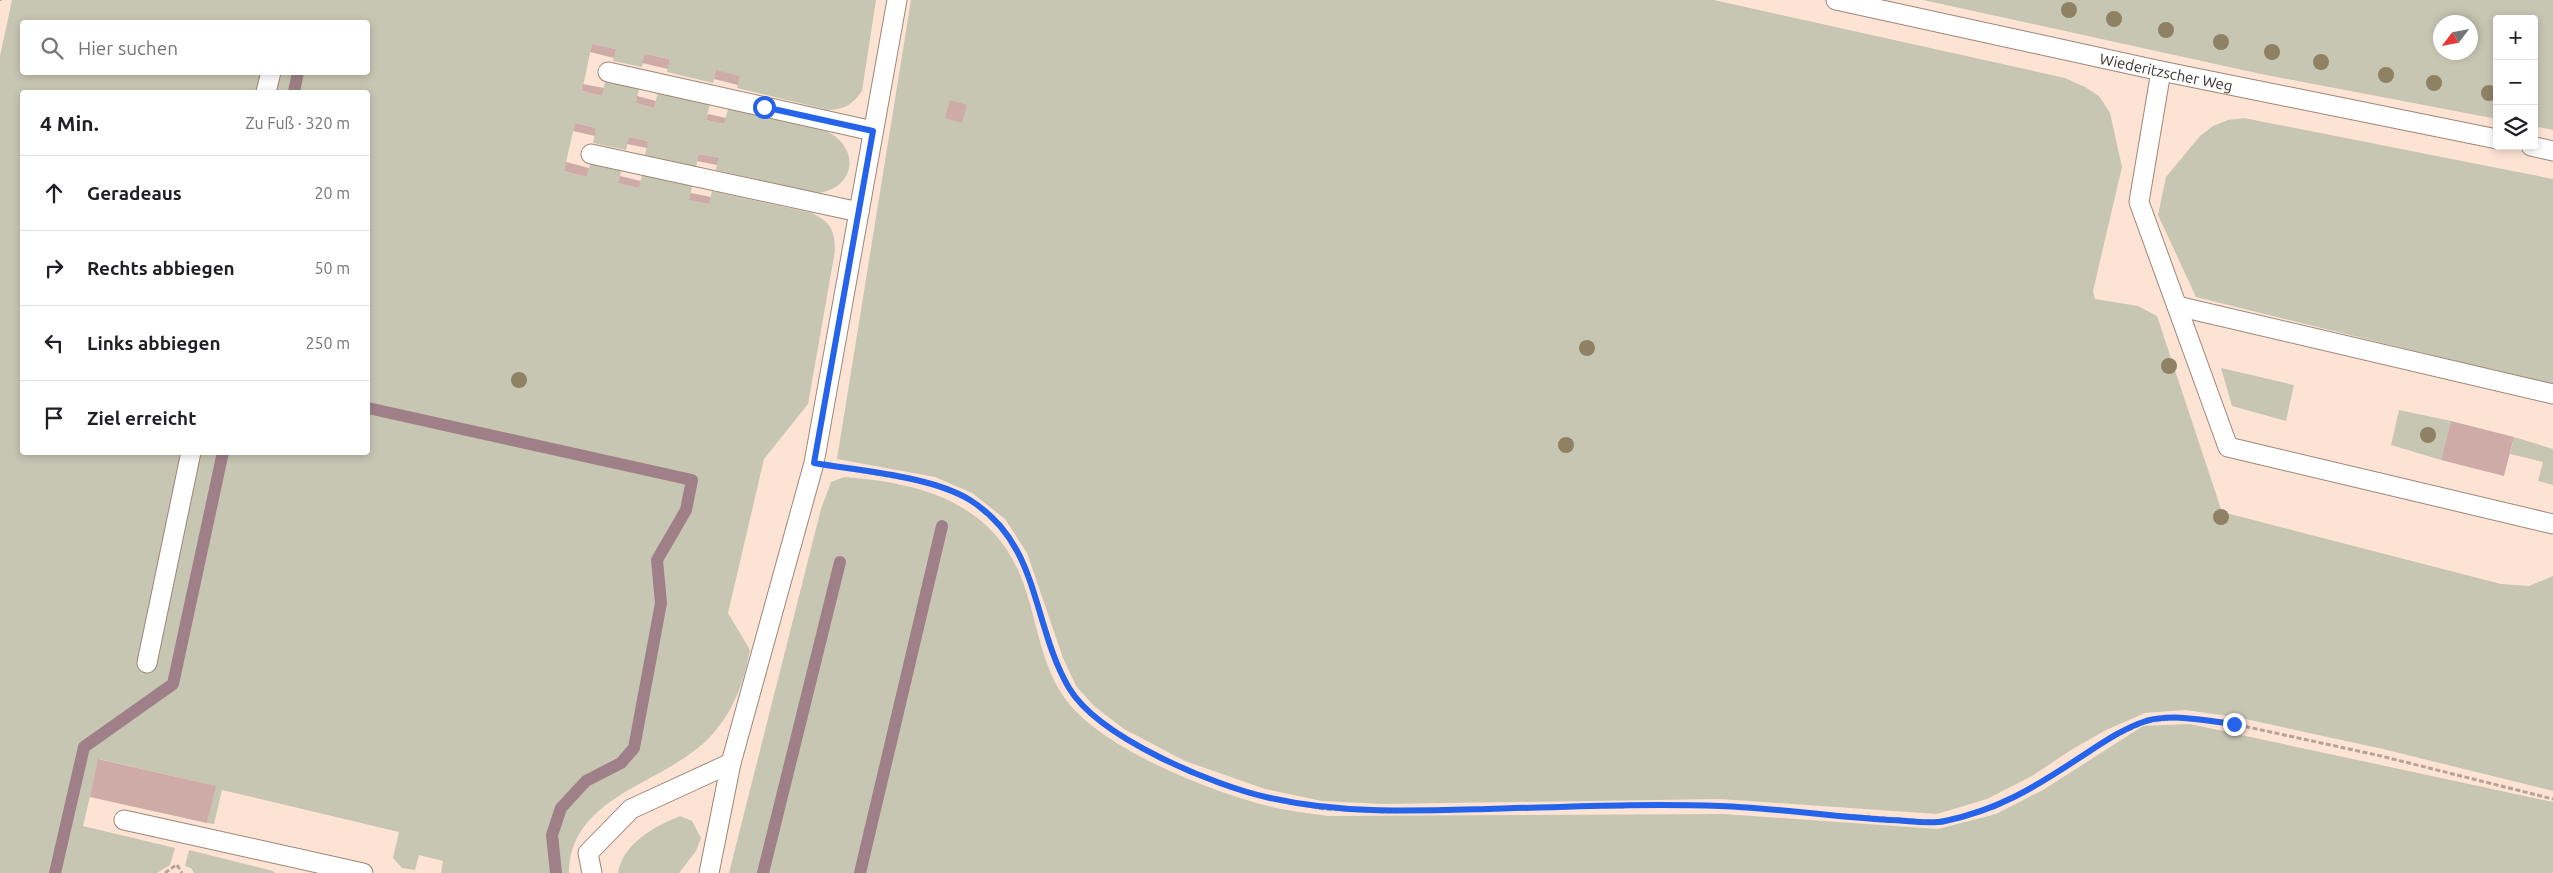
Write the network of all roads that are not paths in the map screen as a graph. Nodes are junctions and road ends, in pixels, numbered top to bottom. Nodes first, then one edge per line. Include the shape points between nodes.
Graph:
1 (897, 0) edge
2 (1836, 0) edge
3 (2161, 71) junction
4 (608, 72) dead end
5 (270, 75) edge
6 (266, 90) edge
7 (873, 131) junction
8 (2493, 138) edge
9 (2538, 148) edge
10 (2553, 151) edge
11 (591, 154) dead end
12 (859, 212) junction
13 (2177, 306) junction
14 (2553, 394) edge
15 (190, 455) edge
16 (2553, 524) edge
17 (147, 663) dead end
18 (731, 764) junction
19 (124, 820) dead end
20 (306, 867) edge
21 (363, 873) edge
22 (592, 873) edge
23 (709, 873) edge

1 - 7 lane
2 - 3 lane, Wiederitzscher Weg
3 - 8 lane, Wiederitzscher Weg
3 - 13 lane via 2139,202
4 - 7 lane
5 - 6 lane
7 - 12 lane
9 - 10 lane
11 - 12 lane
12 - 18 lane via 814,463
13 - 14 lane
13 - 16 lane via 2228,447
15 - 17 lane
18 - 22 lane via 631,809 588,853
18 - 23 lane
19 - 20 lane
20 - 21 lane

